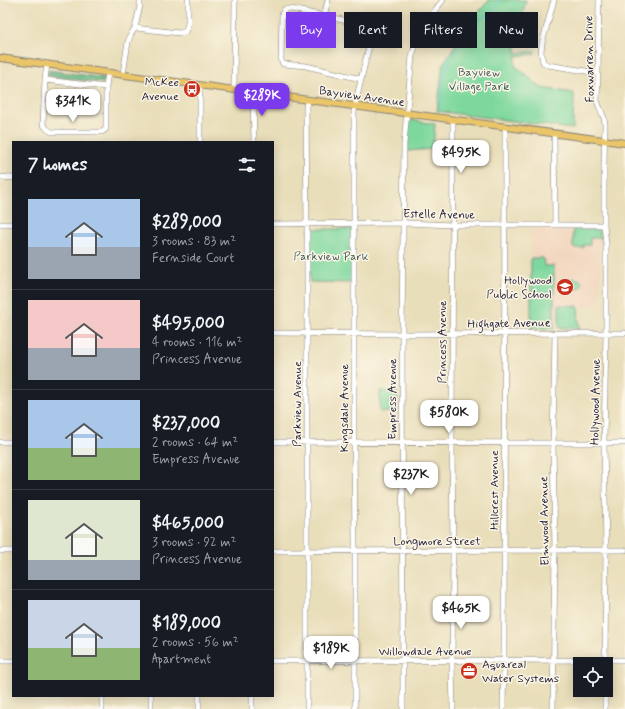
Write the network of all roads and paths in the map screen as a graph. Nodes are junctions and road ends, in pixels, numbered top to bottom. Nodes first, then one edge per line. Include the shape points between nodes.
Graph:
1 (140, 0) edge
2 (188, 0) edge
3 (235, 0) edge
4 (328, 0) edge
5 (443, 0) edge
6 (554, 0) edge
7 (599, 0) edge
8 (303, 12) edge
9 (325, 12) edge
10 (336, 19) edge
11 (135, 28) junction
12 (0, 58) edge
13 (47, 64) junction
14 (108, 72) junction
15 (598, 73) junction
16 (123, 74) junction
17 (361, 79) junction
18 (45, 80) junction
19 (200, 85) junction
20 (106, 88) junction
21 (234, 90) junction
22 (252, 92) junction
23 (307, 100) junction
24 (355, 106) junction
25 (407, 113) junction
26 (453, 120) junction
27 (505, 127) junction
28 (554, 134) junction
29 (604, 140) junction
30 (200, 141) edge
31 (254, 141) edge
32 (625, 143) edge
33 (0, 178) edge
34 (12, 178) edge
35 (403, 223) junction
36 (0, 224) edge
37 (12, 224) edge
38 (274, 224) edge
39 (307, 224) junction
40 (354, 224) junction
41 (505, 224) junction
42 (452, 225) junction
43 (555, 225) junction
44 (604, 225) junction
45 (274, 333) edge
46 (555, 333) junction
47 (606, 333) junction
48 (625, 333) edge
49 (307, 334) junction
50 (354, 334) junction
51 (402, 334) junction
52 (452, 334) junction
53 (504, 334) junction
54 (0, 442) edge
55 (12, 442) edge
56 (274, 442) edge
57 (307, 442) junction
58 (402, 442) junction
59 (504, 442) junction
60 (553, 442) junction
61 (625, 442) edge
62 (354, 443) junction
63 (452, 443) junction
64 (604, 443) junction
65 (402, 550) junction
66 (453, 550) junction
67 (555, 550) junction
68 (625, 550) edge
69 (0, 551) edge
70 (12, 551) edge
71 (274, 551) edge
72 (307, 551) junction
73 (355, 551) junction
74 (504, 551) junction
75 (606, 551) junction
76 (605, 657) edge
77 (625, 660) edge
78 (0, 661) edge
79 (12, 661) edge
80 (274, 661) edge
81 (307, 661) junction
82 (355, 661) junction
83 (403, 661) junction
84 (452, 661) junction
85 (504, 661) junction
86 (554, 661) junction
87 (573, 661) edge
88 (613, 661) edge
89 (102, 697) edge
90 (151, 697) edge
91 (199, 697) edge
92 (252, 697) edge
93 (605, 697) edge
94 (102, 709) edge
95 (151, 709) edge
96 (199, 709) edge
97 (252, 709) edge
98 (307, 709) edge
99 (355, 709) edge
100 (403, 709) edge
101 (453, 709) edge
102 (503, 709) edge
103 (554, 709) edge
104 (605, 709) edge

1 - 11 street
2 - 11 street via 188,24 185,32
3 - 21 street
4 - 9 street
5 - 25 street, Empress Avenue via 426,22 412,56
6 - 15 street via 542,43 543,62
7 - 15 street, Foxwarren Drive
8 - 17 street via 285,9 282,14 283,64 306,66
10 - 17 street, Kingsdale Avenue via 372,27
11 - 16 street via 128,42
12 - 13 main road, Bayview Avenue
13 - 14 main road, Bayview Avenue
13 - 18 street
14 - 16 main road, Bayview Avenue
14 - 20 street
15 - 29 street, Foxwarren Drive via 597,101 604,118
16 - 19 main road, Bayview Avenue
17 - 24 street, Kingsdale Avenue
18 - 20 street
18 - 20 street via 43,124 52,132 102,132 106,129
19 - 21 main road, Bayview Avenue
19 - 30 street
21 - 22 main road, Bayview Avenue
22 - 23 main road, Bayview Avenue
22 - 31 street
23 - 24 main road, Bayview Avenue
23 - 39 street, Parkview Avenue
24 - 25 main road, Bayview Avenue
24 - 40 street, Kingsdale Avenue
25 - 26 main road, Bayview Avenue
25 - 35 street, Empress Avenue
26 - 27 main road, Bayview Avenue
26 - 42 street, Princess Avenue
27 - 28 main road, Bayview Avenue
27 - 41 street, Hillcrest Avenue
28 - 29 main road, Bayview Avenue
28 - 43 street
29 - 32 main road, Bayview Avenue
29 - 44 street, Hollywood Avenue
33 - 34 street
35 - 40 street, Estelle Avenue
35 - 42 street, Estelle Avenue
35 - 51 street, Empress Avenue
36 - 37 street
38 - 39 street, Estelle Avenue
39 - 40 street, Estelle Avenue
39 - 49 street, Parkview Avenue
40 - 50 street, Kingsdale Avenue
41 - 42 street, Estelle Avenue
41 - 43 street, Estelle Avenue
41 - 53 street, Hillcrest Avenue
42 - 52 street, Princess Avenue
43 - 44 street, Estelle Avenue
44 - 47 street, Hollywood Avenue
45 - 49 street, Highgate Avenue
46 - 47 street, Highgate Avenue
46 - 53 street, Highgate Avenue
46 - 60 street, Elmwood Avenue
47 - 48 street, Highgate Avenue
47 - 64 street, Hollywood Avenue
49 - 50 street, Highgate Avenue
49 - 57 street, Parkview Avenue
50 - 51 street, Highgate Avenue
50 - 62 street, Kingsdale Avenue
51 - 52 street, Highgate Avenue
51 - 58 street, Empress Avenue
52 - 53 street, Highgate Avenue
52 - 63 street, Princess Avenue
53 - 59 street, Hillcrest Avenue
54 - 55 street
56 - 57 street
57 - 62 street
57 - 72 street, Parkview Avenue
58 - 62 street
58 - 63 street
58 - 65 street, Empress Avenue
59 - 60 street
59 - 63 street
59 - 74 street, Hillcrest Avenue
60 - 64 street
60 - 67 street, Elmwood Avenue
61 - 64 street
62 - 73 street, Kingsdale Avenue
63 - 66 street, Princess Avenue
64 - 75 street, Hollywood Avenue
65 - 66 street, Longmore Street
65 - 73 street, Longmore Street
65 - 83 street, Empress Avenue
66 - 74 street, Longmore Street
66 - 84 street, Princess Avenue
67 - 74 street, Longmore Street
67 - 75 street, Longmore Street
67 - 86 street, Elmwood Avenue
68 - 75 street, Longmore Street
69 - 70 street
71 - 72 street, Longmore Street
72 - 73 street, Longmore Street
72 - 81 street, Parkview Avenue
73 - 82 street, Kingsdale Avenue
74 - 85 street, Hillcrest Avenue
75 - 76 street, Hollywood Avenue
77 - 88 street, Willowdale Avenue
78 - 79 street
80 - 81 street, Willowdale Avenue
81 - 82 street, Willowdale Avenue
81 - 98 street, Parkview Avenue
82 - 83 street, Willowdale Avenue
82 - 99 street, Kingsdale Avenue
83 - 84 street, Willowdale Avenue
83 - 100 street, Empress Avenue
84 - 85 street, Willowdale Avenue
84 - 101 street, Princess Avenue
85 - 86 street, Willowdale Avenue
85 - 102 street, Hillcrest Avenue
86 - 87 street, Willowdale Avenue
86 - 103 street, Elmwood Avenue
89 - 94 street
90 - 95 street
91 - 96 street
92 - 97 street
93 - 104 street

